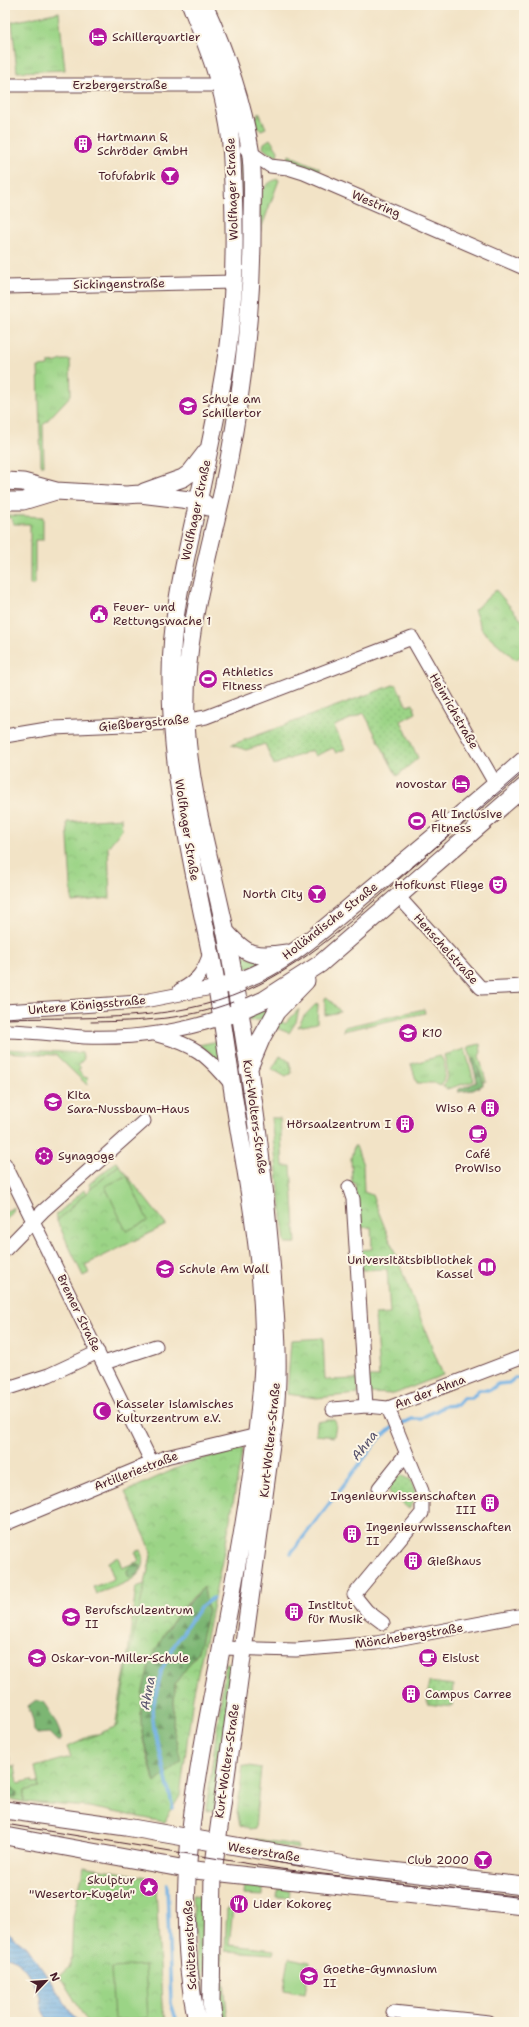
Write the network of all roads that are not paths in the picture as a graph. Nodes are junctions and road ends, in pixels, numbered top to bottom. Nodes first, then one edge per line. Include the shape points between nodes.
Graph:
1 (191, 5) edge
2 (204, 5) edge
3 (227, 83) junction
4 (5, 85) edge
5 (230, 140) junction
6 (251, 151) junction
7 (524, 268) edge
8 (234, 282) junction
9 (5, 287) edge
10 (209, 450) junction
11 (5, 481) edge
12 (56, 491) junction
13 (133, 495) junction
14 (5, 501) edge
15 (204, 510) junction
16 (412, 638) joint
17 (179, 722) junction
18 (5, 736) edge
19 (524, 760) edge
20 (496, 785) junction
21 (524, 787) edge
22 (398, 896) junction
23 (225, 931) junction
24 (210, 952) junction
25 (293, 952) junction
26 (320, 964) junction
27 (235, 982) junction
28 (524, 986) edge
29 (217, 987) junction
30 (170, 996) junction
31 (5, 1011) edge
32 (240, 1012) junction
33 (222, 1018) junction
34 (5, 1031) edge
35 (151, 1033) junction
36 (248, 1070) junction
37 (231, 1084) junction
38 (144, 1121) dead end
39 (5, 1164) edge
40 (349, 1187) dead end
41 (33, 1221) junction
42 (5, 1250) edge
43 (156, 1346) dead end
44 (524, 1356) edge
45 (101, 1357) junction
46 (5, 1389) edge
47 (366, 1406) junction
48 (333, 1409) dead end
49 (391, 1414) junction
50 (264, 1439) junction
51 (406, 1454) junction
52 (152, 1463) junction
53 (379, 1488) dead end
54 (5, 1524) edge
55 (524, 1615) edge
56 (383, 1623) dead end
57 (221, 1648) junction
58 (243, 1649) junction
59 (5, 1810) edge
60 (5, 1836) edge
61 (189, 1839) junction
62 (216, 1844) junction
63 (186, 1868) junction
64 (213, 1872) junction
65 (524, 1886) edge
66 (524, 1906) edge
67 (394, 2012) dead end
68 (197, 2022) edge
69 (214, 2022) edge
70 (488, 2022) edge

1 - 3 main road, Wolfhager Straße
2 - 3 main road, Wolfhager Straße
3 - 4 street, Erzbergerstraße
3 - 5 main road, Wolfhager Straße
3 - 6 main road, Wolfhager Straße
5 - 6 street, Westring
5 - 8 main road, Wolfhager Straße via 234,204
6 - 7 street, Westring via 270,166 304,173
6 - 15 main road, Wolfhager Straße via 252,257 245,360 221,495
8 - 9 street, Sickingenstraße
8 - 10 main road, Wolfhager Straße via 230,335
10 - 13 main road via 183,478
10 - 15 main road, Wolfhager Straße
11 - 12 main road via 23,482
12 - 13 main road
12 - 14 main road via 23,501
13 - 15 main road
15 - 17 main road, Wolfhager Straße
15 - 17 main road, Wolfhager Straße via 177,598 170,676
16 - 17 street, Gießbergstraße via 206,717
16 - 20 street, Heinrichstraße
17 - 18 street, Gießbergstraße via 53,728
17 - 23 main road, Wolfhager Straße
17 - 24 main road, Wolfhager Straße via 180,794
19 - 20 main road, Holländische Straße
20 - 25 main road, Holländische Straße
21 - 22 main road, Holländische Straße
22 - 26 main road, Holländische Straße
22 - 28 street, Henschelstraße via 481,988
23 - 25 main road via 244,950 253,955
23 - 27 main road, Wolfhager Straße
24 - 29 main road, Wolfhager Straße
24 - 30 street via 198,979
25 - 27 main road, Holländische Straße via 251,977
26 - 32 main road, Holländische Straße via 264,1000
26 - 36 main road via 276,1012
27 - 29 main road, Holländische Straße
27 - 32 main road, Kurt-Wolters-Straße
29 - 30 street, Untere Königsstraße
29 - 33 main road, Wolfhager Straße
30 - 31 street, Untere Königsstraße via 139,1002
32 - 33 main road, Untere Königsstraße
32 - 36 main road, Kurt-Wolters-Straße
33 - 35 street, Untere Königsstraße via 192,1027
33 - 37 main road, Kurt-Wolters-Straße
34 - 35 street, Untere Königsstraße via 85,1037
35 - 37 street via 192,1046 205,1055
36 - 50 main road, Kurt-Wolters-Straße via 264,1184 274,1292 277,1376
37 - 50 main road, Kurt-Wolters-Straße via 253,1216 261,1287
38 - 41 street
39 - 41 street, Bremer Straße
40 - 47 street via 354,1199
41 - 42 street
41 - 45 street, Bremer Straße
43 - 45 street
44 - 49 street, An der Ahna
45 - 46 street
45 - 52 street, Bremer Straße
47 - 48 street, An der Ahna
47 - 49 street, An der Ahna
49 - 51 street
50 - 52 street, Artilleriestraße via 249,1437 166,1457
50 - 57 main road, Kurt-Wolters-Straße via 242,1532
50 - 58 main road, Kurt-Wolters-Straße
51 - 53 street
51 - 56 street via 422,1491 422,1513 354,1595 367,1611
52 - 54 street, Artilleriestraße
55 - 58 street, Mönchebergstraße via 376,1644 296,1650
57 - 58 street, Mönchebergstraße
57 - 61 main road, Kurt-Wolters-Straße
58 - 62 main road, Kurt-Wolters-Straße
59 - 61 main road, Weserstraße via 126,1827
60 - 63 main road, Weserstraße
61 - 62 main road, Weserstraße
61 - 63 main road, Kurt-Wolters-Straße
62 - 64 main road, Kurt-Wolters-Straße
62 - 65 main road, Weserstraße via 357,1867
63 - 64 main road, Weserstraße
63 - 68 main road, Schützenstraße via 188,1954
64 - 66 main road, Weserstraße
64 - 69 main road, Schützenstraße via 211,2002
67 - 70 street

